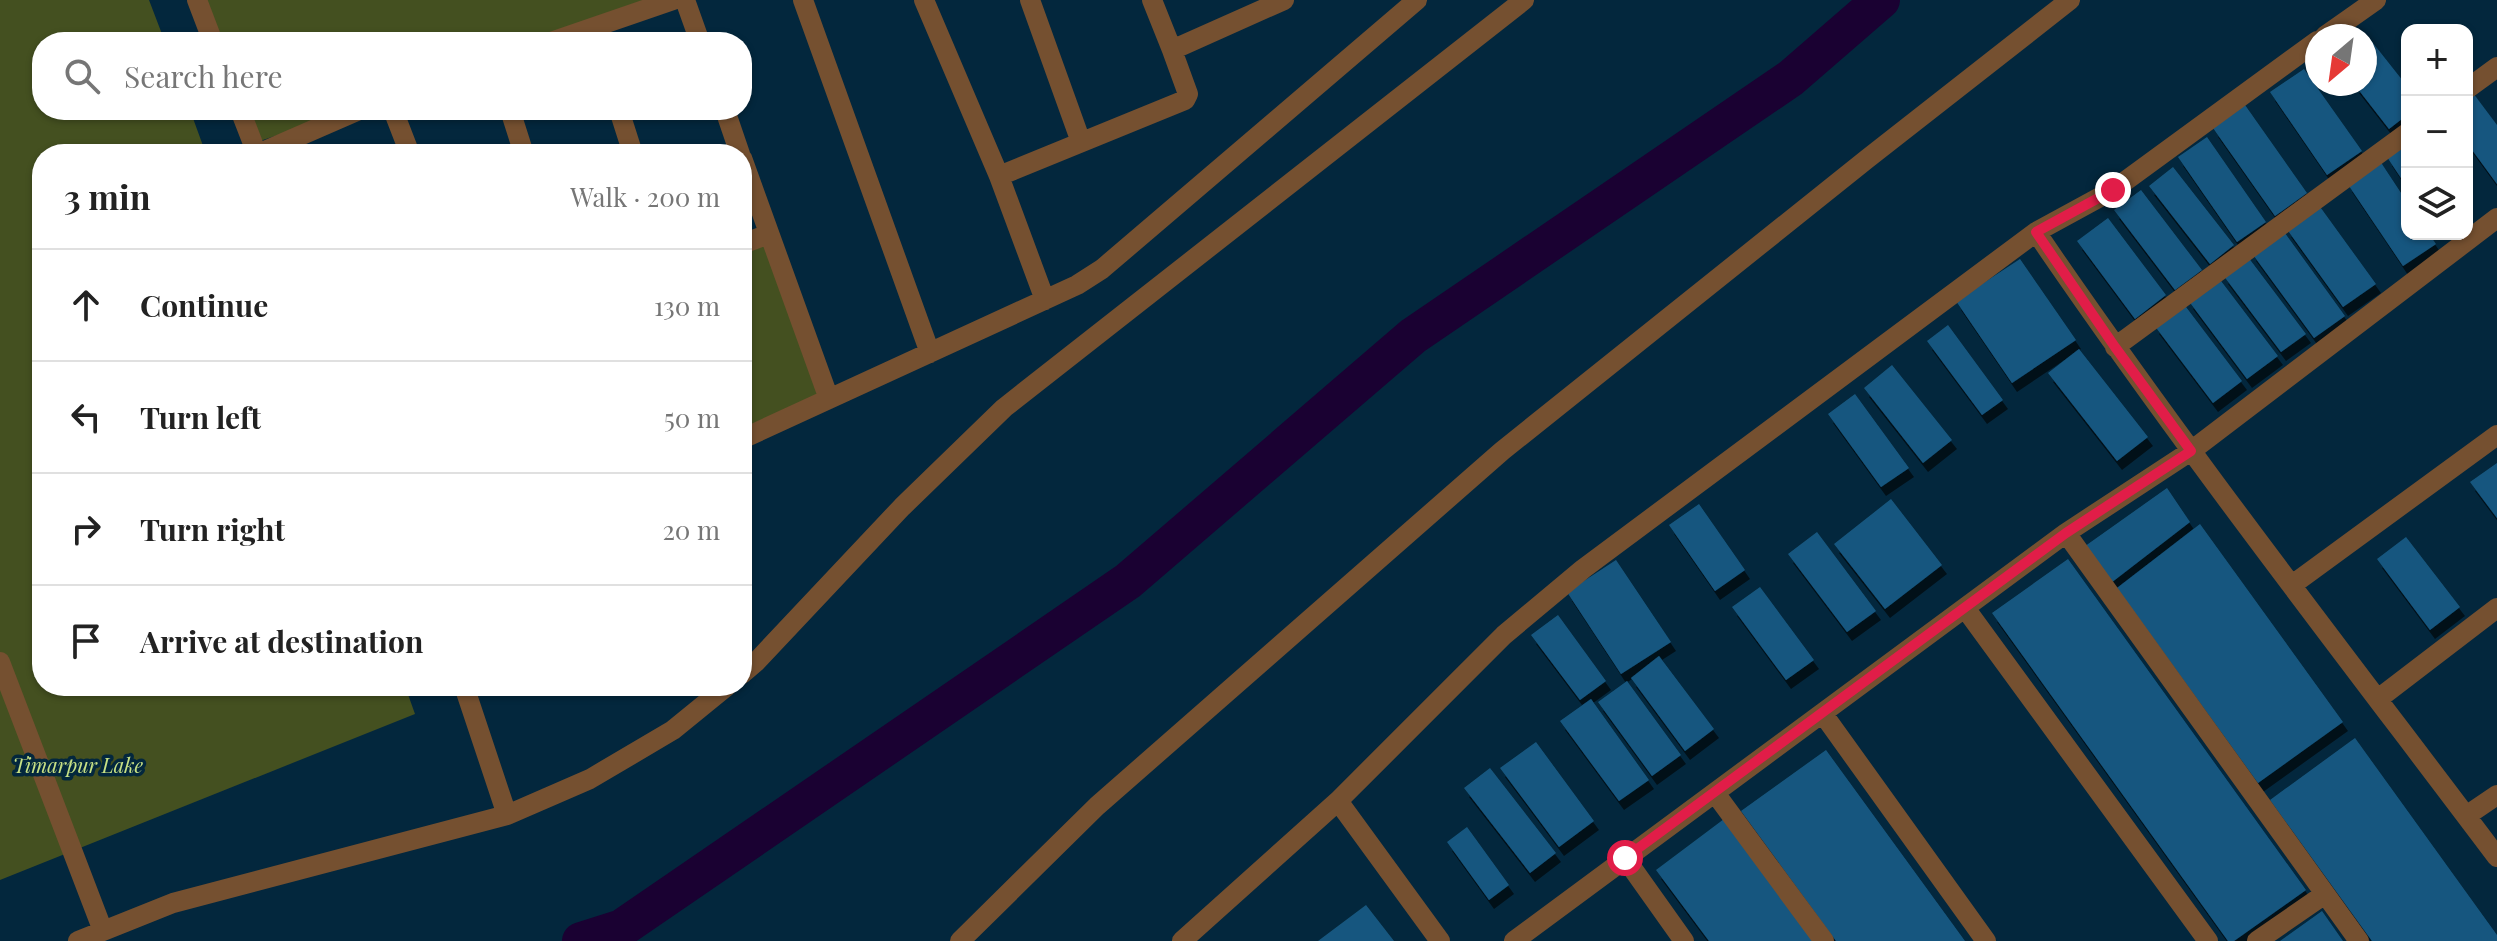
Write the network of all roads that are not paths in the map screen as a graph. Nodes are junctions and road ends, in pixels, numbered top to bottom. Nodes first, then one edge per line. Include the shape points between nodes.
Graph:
1 (197, 0) edge
2 (673, 0) edge
3 (685, 0) edge
4 (803, 0) edge
5 (924, 0) edge
6 (1030, 0) edge
7 (1152, 0) edge
8 (1284, 0) edge
9 (1417, 0) edge
10 (1524, 0) edge
11 (2070, 0) edge
12 (2376, 0) edge
13 (1262, 4) edge
14 (2342, 24) edge
15 (209, 32) edge
16 (602, 32) edge
17 (696, 32) edge
18 (1172, 50) junction
19 (2305, 50) edge
20 (2497, 67) edge
21 (2473, 85) edge
22 (244, 120) edge
23 (336, 120) edge
24 (397, 120) edge
25 (513, 120) edge
26 (622, 120) edge
27 (728, 120) edge
28 (2401, 137) edge
29 (1081, 142) junction
30 (253, 144) edge
31 (280, 144) edge
32 (406, 144) edge
33 (521, 144) edge
34 (630, 144) edge
35 (737, 144) edge
36 (999, 176) junction
37 (752, 187) edge
38 (2497, 218) edge
39 (2036, 232) junction
40 (769, 234) junction
41 (752, 240) edge
42 (1045, 300) junction
43 (2115, 347) junction
44 (930, 353) junction
45 (829, 399) junction
46 (752, 434) edge
47 (2497, 435) edge
48 (2191, 451) junction
49 (2066, 533) junction
50 (2292, 585) junction
51 (1965, 608) junction
52 (2497, 608) edge
53 (0, 662) edge
54 (752, 665) edge
55 (467, 696) edge
56 (715, 696) edge
57 (2378, 699) junction
58 (1823, 714) junction
59 (1715, 793) junction
60 (2497, 795) edge
61 (1338, 801) junction
62 (507, 815) junction
63 (2466, 816) junction
64 (2497, 857) edge
65 (1625, 858) junction
66 (2325, 894) junction
67 (103, 931) junction
68 (78, 941) edge
69 (960, 941) edge
70 (1182, 941) edge
71 (1440, 941) edge
72 (1514, 941) edge
73 (1684, 941) edge
74 (1824, 941) edge
75 (1986, 941) edge
76 (2208, 941) edge
77 (2257, 941) edge
78 (2359, 941) edge

1 - 15 street
2 - 16 street
3 - 17 street
4 - 44 street
5 - 36 street
6 - 29 street
7 - 18 street
8 - 13 street
9 - 42 street via 1131,246 1077,285
10 - 54 street via 1004,408
11 - 69 street via 1502,451 1097,806
12 - 14 street
13 - 18 street
18 - 29 street via 1186,98
19 - 39 street via 2113,190
20 - 21 street
22 - 30 street
23 - 31 street
24 - 32 street
25 - 33 street
26 - 34 street
27 - 35 street
28 - 43 street
29 - 36 street
36 - 42 street
37 - 40 street
38 - 48 street
39 - 43 street
39 - 61 street via 1583,569 1504,635
40 - 41 street
40 - 45 street
42 - 44 street
43 - 48 street
44 - 45 street
45 - 46 street
47 - 50 street
48 - 49 street
48 - 50 street
49 - 51 street
49 - 66 street
50 - 57 street
51 - 58 street
51 - 76 street
52 - 57 street
53 - 67 street
55 - 62 street
56 - 62 street via 673,730 604,771
57 - 63 street
58 - 59 street
58 - 75 street
59 - 65 street
59 - 74 street
60 - 63 street
61 - 70 street
61 - 71 street
62 - 67 street via 173,903
63 - 64 street
65 - 72 street
65 - 73 street
66 - 77 street
66 - 78 street
67 - 68 street

